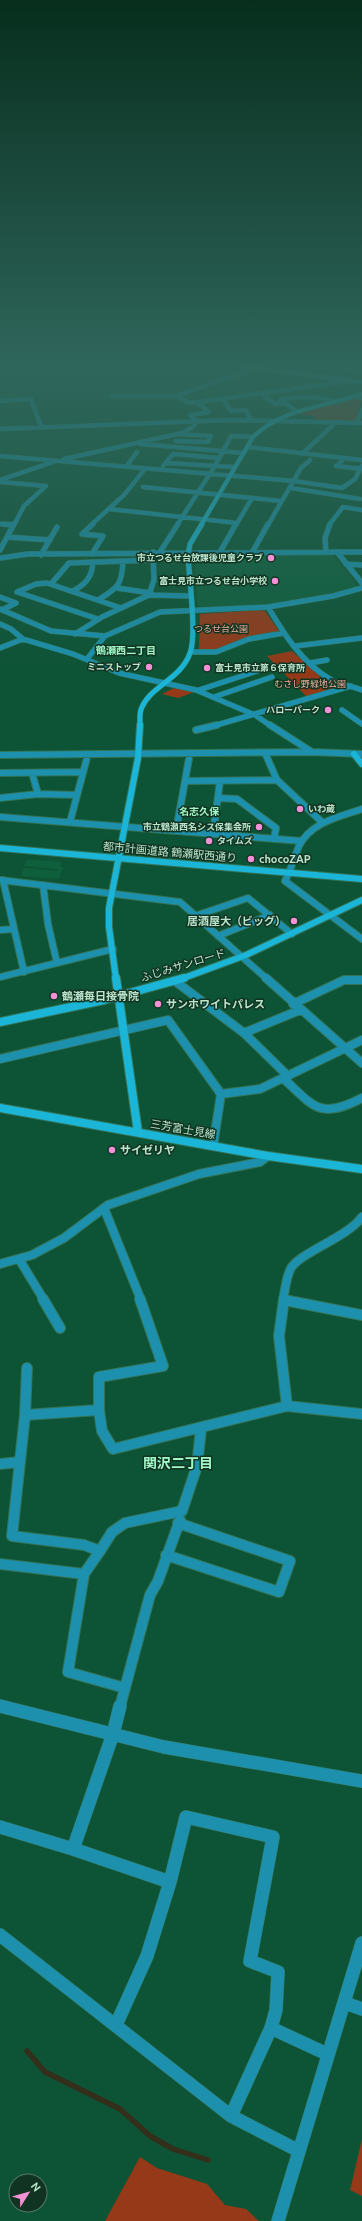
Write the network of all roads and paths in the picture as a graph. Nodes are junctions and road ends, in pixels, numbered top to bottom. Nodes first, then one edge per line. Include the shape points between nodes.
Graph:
1 (145, 469) edge
2 (31, 470) edge
3 (154, 470) edge
4 (159, 470) joint
5 (212, 470) edge
6 (234, 470) edge
7 (300, 470) edge
8 (361, 471) edge
9 (209, 474) junction
10 (230, 476) junction
11 (0, 481) edge
12 (294, 481) junction
13 (143, 487) dead end
14 (291, 488) junction
15 (198, 492) junction
16 (219, 495) junction
17 (252, 498) junction
18 (361, 498) edge
19 (282, 501) junction
20 (352, 508) junction
21 (109, 509) junction
22 (362, 510) edge
23 (181, 518) junction
24 (204, 520) junction
25 (237, 523) junction
26 (0, 524) edge
27 (13, 525) junction
28 (56, 527) dead end
29 (7, 537) junction
30 (50, 540) junction
31 (0, 550) edge
32 (253, 551) junction
33 (153, 552) junction
34 (160, 552) junction
35 (188, 552) junction
36 (220, 552) junction
37 (326, 552) junction
38 (336, 552) junction
39 (362, 552) edge
40 (41, 554) junction
41 (92, 554) junction
42 (0, 558) edge
43 (154, 560) junction
44 (123, 561) junction
45 (93, 562) junction
46 (346, 564) junction
47 (362, 565) edge
48 (362, 583) edge
49 (51, 584) junction
50 (117, 588) junction
51 (362, 588) edge
52 (73, 591) junction
53 (150, 594) junction
54 (191, 596) junction
55 (0, 597) edge
56 (98, 600) junction
57 (268, 607) junction
58 (121, 608) junction
59 (1, 610) edge
60 (191, 610) junction
61 (19, 617) junction
62 (98, 619) junction
63 (14, 620) dead end
64 (8, 622) dead end
65 (1, 624) edge
66 (284, 633) junction
67 (75, 634) junction
68 (105, 636) junction
69 (362, 638) edge
70 (23, 639) junction
71 (295, 646) junction
72 (0, 648) edge
73 (192, 652) junction
74 (87, 659) junction
75 (327, 660) dead end
76 (310, 663) junction
77 (249, 666) dead end
78 (263, 666) dead end
79 (256, 668) junction
80 (272, 678) dead end
81 (167, 684) junction
82 (351, 686) junction
83 (199, 690) junction
84 (362, 690) edge
85 (214, 697) junction
86 (342, 710) dead end
87 (255, 715) junction
88 (362, 724) edge
89 (196, 730) dead end
90 (312, 752) junction
91 (265, 753) junction
92 (88, 754) junction
93 (138, 754) junction
94 (190, 754) junction
95 (354, 754) junction
96 (362, 754) edge
97 (0, 755) edge
98 (362, 764) edge
99 (82, 772) junction
100 (0, 773) edge
101 (32, 773) junction
102 (276, 780) junction
103 (186, 781) junction
104 (220, 781) junction
105 (38, 794) junction
106 (77, 795) junction
107 (0, 798) edge
108 (218, 798) junction
109 (362, 809) edge
110 (0, 817) edge
111 (70, 822) junction
112 (322, 822) junction
113 (125, 827) junction
114 (176, 831) junction
115 (213, 834) junction
116 (274, 839) junction
117 (302, 841) junction
118 (0, 848) edge
119 (118, 857) junction
120 (290, 872) junction
121 (362, 879) edge
122 (1, 880) edge
123 (43, 885) junction
124 (111, 894) junction
125 (362, 900) edge
126 (270, 915) junction
127 (195, 916) junction
128 (329, 916) junction
129 (14, 929) junction
130 (0, 930) edge
131 (292, 934) junction
132 (218, 936) junction
133 (362, 939) edge
134 (113, 949) junction
135 (242, 957) junction
136 (57, 963) junction
137 (24, 972) junction
138 (0, 977) edge
139 (175, 980) junction
140 (362, 980) edge
141 (118, 996) junction
142 (293, 1004) junction
143 (300, 1010) junction
144 (0, 1022) edge
145 (124, 1030) junction
146 (244, 1033) junction
147 (362, 1040) edge
148 (346, 1049) junction
149 (0, 1059) edge
150 (362, 1063) edge
151 (285, 1077) junction
152 (221, 1094) junction
153 (362, 1098) edge
154 (0, 1108) edge
155 (138, 1132) junction
156 (213, 1146) junction
157 (268, 1156) junction
158 (362, 1169) edge
159 (104, 1208) junction
160 (362, 1217) edge
161 (18, 1259) junction
162 (0, 1264) edge
163 (284, 1300) junction
164 (362, 1315) edge
165 (60, 1328) dead end
166 (26, 1368) dead end
167 (287, 1406) junction
168 (99, 1410) junction
169 (362, 1414) edge
170 (25, 1415) junction
171 (201, 1429) junction
172 (19, 1462) junction
173 (0, 1464) edge
174 (182, 1511) junction
175 (178, 1523) junction
176 (100, 1551) junction
177 (166, 1555) junction
178 (0, 1564) edge
179 (84, 1574) junction
180 (125, 1688) junction
181 (0, 1706) edge
182 (113, 1734) junction
183 (362, 1781) edge
184 (0, 1827) edge
185 (73, 1849) junction
186 (170, 1882) junction
187 (0, 1935) edge
188 (362, 1943) edge
189 (345, 2003) junction
190 (362, 2009) edge
191 (116, 2025) junction
192 (271, 2028) junction
193 (327, 2054) junction
194 (231, 2116) junction
195 (299, 2151) junction
196 (278, 2221) edge

1 - 21 street
2 - 11 street
3 - 4 street
4 - 9 street
5 - 9 street
6 - 10 street
7 - 12 street
8 - 12 street via 342,488
9 - 10 street
9 - 15 street
10 - 12 street
10 - 16 street
11 - 27 street via 46,486 26,504
12 - 14 street
13 - 15 street
14 - 18 street
14 - 19 street
15 - 16 street
15 - 23 street
16 - 17 street
16 - 24 street
17 - 19 street
17 - 25 street
18 - 20 street
19 - 32 street
20 - 22 street
20 - 37 street via 343,507 329,525 324,540
21 - 23 street
21 - 41 street via 82,534 103,536
23 - 24 street
23 - 34 street
24 - 25 street
24 - 35 street
25 - 36 street
26 - 27 street
27 - 29 street
28 - 30 street
29 - 30 street
29 - 31 street
30 - 40 street
32 - 36 street
32 - 37 street
33 - 34 street
33 - 41 street
33 - 43 street
34 - 35 street
35 - 36 street
35 - 54 street
37 - 38 street
38 - 39 street
38 - 46 street
40 - 41 street
40 - 42 street
43 - 44 street
43 - 53 street via 154,578
44 - 45 street
44 - 50 street via 122,580
45 - 49 street via 69,563
45 - 52 street via 89,581
46 - 47 street
46 - 48 street
49 - 52 street
49 - 62 street via 39,582 17,592
50 - 53 street
50 - 56 street
51 - 57 street via 333,596
52 - 56 street
53 - 54 street
53 - 58 street
54 - 60 street
55 - 59 street via 16,603
56 - 58 street
57 - 60 street
57 - 66 street
58 - 62 street
59 - 61 street
60 - 68 street via 155,613
60 - 73 street
61 - 63 street
61 - 67 street via 51,631
62 - 67 street
64 - 65 street
65 - 70 street
66 - 71 street
66 - 73 street via 249,639 216,652
67 - 68 street
68 - 74 street
69 - 71 street
70 - 72 street
70 - 74 street
71 - 76 street
73 - 81 street via 183,668
74 - 81 street via 119,673
75 - 76 street
76 - 82 street via 330,679
77 - 79 street
78 - 79 street
79 - 83 street via 260,670
80 - 85 street
81 - 83 street
81 - 93 street via 141,708
82 - 84 street
82 - 87 street
83 - 85 street
85 - 87 street
86 - 88 street
87 - 89 street
87 - 90 street
90 - 91 street
90 - 95 street
91 - 94 street
91 - 102 street
92 - 93 street
92 - 97 street
92 - 99 street
93 - 94 street
93 - 113 street
94 - 103 street
95 - 96 street
95 - 98 street
99 - 101 street
99 - 106 street
100 - 101 street
101 - 105 street
102 - 104 street
102 - 112 street
103 - 104 street
103 - 114 street
104 - 108 street
105 - 106 street
105 - 107 street
106 - 111 street
108 - 115 street
108 - 116 street via 237,799 276,828
109 - 112 street
110 - 111 street
111 - 113 street
112 - 117 street via 310,830
113 - 114 street
113 - 119 street
114 - 115 street
115 - 116 street
116 - 117 street
117 - 120 street
118 - 119 street, 都市計画道路 鶴瀬駅西通り
119 - 120 street, 都市計画道路 鶴瀬駅西通り
119 - 124 street
120 - 121 street, 都市計画道路 鶴瀬駅西通り
120 - 128 street via 285,881
122 - 123 street
122 - 129 street
123 - 124 street
123 - 136 street
124 - 127 street via 180,902
124 - 134 street via 108,927
125 - 128 street, ふじみサンロード
126 - 127 street via 248,898
126 - 131 street
126 - 132 street
127 - 132 street
128 - 131 street, ふじみサンロード
128 - 133 street
129 - 130 street
129 - 137 street
131 - 135 street, ふじみサンロード
132 - 135 street
134 - 136 street
134 - 141 street
135 - 139 street, ふじみサンロード
135 - 142 street
136 - 137 street
137 - 138 street
139 - 141 street, ふじみサンロード
139 - 146 street
140 - 142 street via 344,980
141 - 144 street, ふじみサンロード
141 - 145 street
142 - 143 street
143 - 146 street
143 - 148 street
145 - 149 street
145 - 152 street via 168,1020
145 - 155 street
146 - 151 street
147 - 148 street
148 - 150 street
148 - 151 street
151 - 152 street via 260,1089
151 - 153 street via 318,1108 339,1110
152 - 156 street
154 - 155 street, 三芳富士見線
155 - 156 street, 三芳富士見線
156 - 157 street, 三芳富士見線
157 - 158 street, 三芳富士見線
157 - 159 street via 260,1162 174,1181
159 - 161 street via 64,1238 32,1255
159 - 168 street via 133,1278 163,1366 99,1377
160 - 163 street via 357,1224 332,1242 296,1261 290,1269
161 - 162 street
161 - 165 street
163 - 164 street
163 - 167 street via 279,1336
166 - 170 street
167 - 169 street
167 - 171 street
168 - 170 street
168 - 171 street via 98,1422 101,1433 113,1449
170 - 172 street
171 - 174 street via 197,1466
172 - 173 street
172 - 176 street via 12,1536 84,1545
174 - 175 street
174 - 176 street via 130,1520 112,1531
175 - 177 street
175 - 177 street via 290,1561 279,1592
176 - 179 street
177 - 180 street via 158,1581 150,1595
178 - 179 street
179 - 180 street via 68,1672
180 - 182 street
181 - 182 street
182 - 183 street via 164,1747
182 - 185 street
184 - 185 street
185 - 186 street
186 - 191 street via 147,1956
186 - 192 street via 186,1817 274,1836 250,1961 278,1972 276,2010
187 - 191 street
188 - 189 street
189 - 190 street
189 - 193 street
191 - 194 street
192 - 193 street
192 - 194 street
193 - 195 street
194 - 195 street
195 - 196 street

